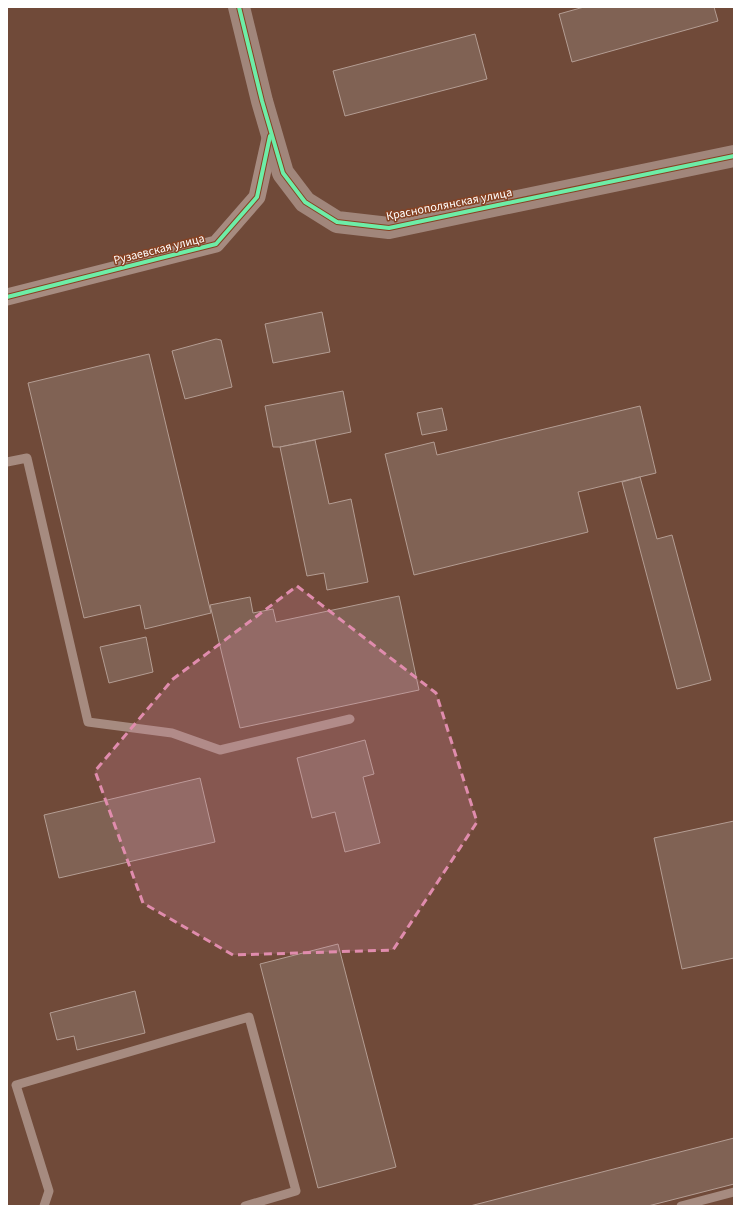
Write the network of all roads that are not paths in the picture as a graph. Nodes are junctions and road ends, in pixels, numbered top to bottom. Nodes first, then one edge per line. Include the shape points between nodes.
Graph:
1 (239, 7) edge
2 (271, 134) junction
3 (734, 156) edge
4 (8, 297) edge
5 (7, 462) edge
6 (350, 719) dead end
7 (734, 1192) edge
8 (44, 1206) edge
9 (245, 1206) edge
10 (681, 1206) edge

1 - 2 street, Краснополянская улица
2 - 3 street, Краснополянская улица via 283,173 305,202 337,222 389,228
2 - 4 street, Рузаевская улица via 257,197 216,244
5 - 6 lane via 27,458 88,722 172,733 220,750
7 - 10 lane
8 - 9 lane via 49,1191 16,1085 249,1017 296,1192

